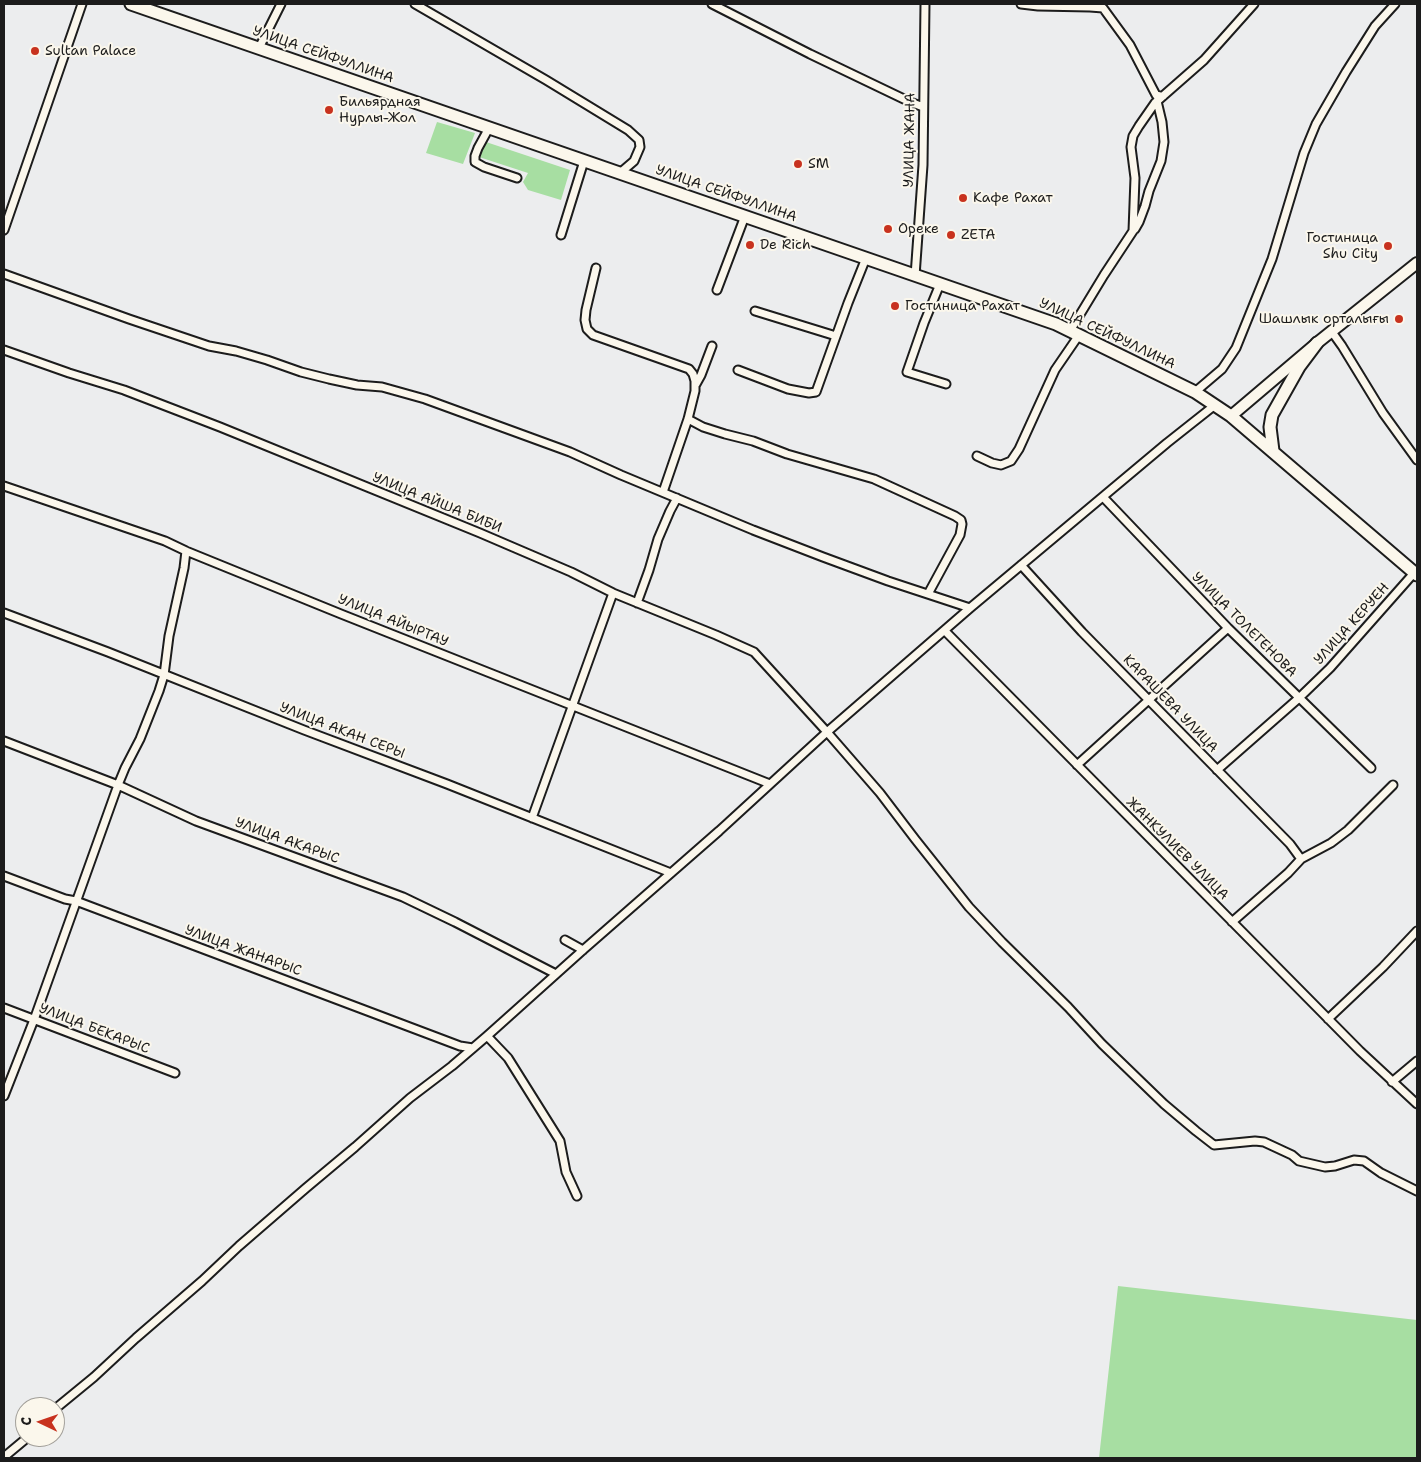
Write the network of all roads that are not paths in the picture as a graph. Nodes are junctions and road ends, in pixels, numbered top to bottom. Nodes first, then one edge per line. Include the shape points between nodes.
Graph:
1 (82, 4) edge
2 (281, 4) edge
3 (415, 4) edge
4 (712, 4) edge
5 (925, 4) edge
6 (1021, 4) edge
7 (1254, 4) edge
8 (1395, 4) edge
9 (137, 5) edge
10 (1105, 6) edge
11 (259, 48) junction
12 (1163, 96) junction
13 (1157, 101) junction
14 (923, 107) junction
15 (489, 128) junction
16 (584, 160) junction
17 (620, 173) junction
18 (517, 178) dead end
19 (745, 216) junction
20 (4, 230) edge
21 (1133, 231) junction
22 (561, 235) dead end
23 (866, 258) junction
24 (1417, 262) edge
25 (596, 268) dead end
26 (4, 274) edge
27 (915, 276) junction
28 (940, 284) junction
29 (717, 290) dead end
30 (754, 311) dead end
31 (1332, 332) junction
32 (1075, 333) junction
33 (836, 336) junction
34 (1317, 343) junction
35 (712, 346) dead end
36 (4, 350) edge
37 (738, 370) dead end
38 (695, 384) junction
39 (946, 384) dead end
40 (1195, 392) junction
41 (1216, 406) junction
42 (1231, 416) junction
43 (688, 419) junction
44 (1273, 451) junction
45 (977, 456) dead end
46 (1417, 460) edge
47 (4, 486) edge
48 (663, 492) junction
49 (1103, 497) junction
50 (677, 498) junction
51 (186, 551) junction
52 (1021, 565) junction
53 (1416, 574) edge
54 (613, 593) junction
55 (928, 594) junction
56 (637, 603) junction
57 (970, 608) junction
58 (4, 613) edge
59 (1228, 628) junction
60 (945, 631) junction
61 (164, 674) junction
62 (1299, 698) junction
63 (1149, 700) junction
64 (573, 705) junction
65 (827, 732) junction
66 (4, 741) edge
67 (1077, 765) junction
68 (1371, 768) dead end
69 (1217, 770) junction
70 (770, 784) junction
71 (118, 785) junction
72 (1393, 785) dead end
73 (532, 818) junction
74 (1301, 859) junction
75 (671, 872) junction
76 (4, 876) edge
77 (76, 901) junction
78 (1232, 922) junction
79 (1417, 931) edge
80 (565, 940) dead end
81 (583, 950) junction
82 (556, 974) junction
83 (4, 1008) edge
84 (34, 1019) junction
85 (1328, 1019) junction
86 (487, 1036) junction
87 (473, 1048) junction
88 (1417, 1061) edge
89 (175, 1073) dead end
90 (1392, 1082) junction
91 (4, 1096) edge
92 (1417, 1104) edge
93 (1417, 1191) edge
94 (577, 1196) dead end
95 (65, 1400) edge
96 (17, 1447) edge
97 (4, 1458) edge

1 - 20 street
2 - 11 street
3 - 17 street via 628,130 639,140 640,147 634,161
4 - 14 street
5 - 14 street, УЛИЦА ЖАНА
6 - 10 street
7 - 12 street via 1204,60
8 - 40 street via 1375,26 1316,124 1272,260 1236,348 1222,369
9 - 11 main road, УЛИЦА СЕЙФУЛЛИНА
10 - 12 street via 1156,95
11 - 15 main road, УЛИЦА СЕЙФУЛЛИНА
12 - 13 street
13 - 21 street via 1164,142 1161,161 1140,222
13 - 21 street via 1133,136
14 - 27 street, УЛИЦА ЖАНА via 923,165
15 - 16 main road, УЛИЦА СЕЙФУЛЛИНА
15 - 18 street via 478,148 476,162
16 - 17 main road, УЛИЦА СЕЙФУЛЛИНА
16 - 22 street
17 - 19 main road, УЛИЦА СЕЙФУЛЛИНА
19 - 23 main road, УЛИЦА СЕЙФУЛЛИНА
19 - 29 street
21 - 32 street via 1104,275
23 - 27 main road, УЛИЦА СЕЙФУЛЛИНА
23 - 33 street
24 - 31 street
25 - 38 street via 586,310 587,329 593,335 689,370
26 - 48 street via 209,346 329,379 425,398 570,452
27 - 28 main road, УЛИЦА СЕЙФУЛЛИНА
28 - 32 main road, УЛИЦА СЕЙФУЛЛИНА
28 - 39 street via 907,372
30 - 33 street
31 - 34 street
31 - 46 street via 1383,414
32 - 40 main road, УЛИЦА СЕЙФУЛЛИНА
32 - 45 street via 1011,461 1002,465
33 - 37 street via 816,392 809,394 788,389
34 - 42 street
34 - 44 main road via 1272,415
35 - 38 street
36 - 54 street, УЛИЦА АЙША БИБИ via 124,390 220,427 572,572
38 - 43 street
40 - 41 main road, УЛИЦА СЕЙФУЛЛИНА
41 - 42 main road, УЛИЦА СЕЙФУЛЛИНА
41 - 49 street
42 - 44 main road, УЛИЦА СЕЙФУЛЛИНА
43 - 48 street
43 - 55 street via 703,427 874,479 961,520 960,535
44 - 53 main road, УЛИЦА СЕЙФУЛЛИНА
47 - 51 street, УЛИЦА АЙЫРТАУ
48 - 50 street
49 - 52 street
49 - 59 street, УЛИЦА ТОЛЕГЕНОВА
50 - 55 street via 814,554
50 - 56 street via 658,539
51 - 61 street
51 - 64 street, УЛИЦА АЙЫРТАУ
52 - 57 street
52 - 63 street, КАРАШЕВА УЛИЦА
53 - 62 street, УЛИЦА КЕРУЕН
54 - 56 street, УЛИЦА АЙША БИБИ
54 - 64 street
55 - 57 street
56 - 65 street, УЛИЦА АЙША БИБИ via 754,652
57 - 60 street
58 - 61 street, УЛИЦА АКАН СЕРЫ
59 - 62 street, УЛИЦА ТОЛЕГЕНОВА
59 - 63 street
60 - 65 street
60 - 67 street, ЖАНКУЛИЕВ УЛИЦА
61 - 71 street via 140,739
61 - 73 street, УЛИЦА АКАН СЕРЫ
62 - 68 street, УЛИЦА ТОЛЕГЕНОВА
62 - 69 street, УЛИЦА КЕРУЕН
63 - 67 street
63 - 69 street, КАРАШЕВА УЛИЦА
64 - 70 street, УЛИЦА АЙЫРТАУ
64 - 73 street
65 - 70 street
65 - 93 street, УЛИЦА АЙША БИБИ via 880,793 969,907 1137,1078 1214,1145 1264,1142 1299,1161 1325,1167 1354,1160 1364,1161
66 - 71 street, УЛИЦА АКАРЫС
67 - 78 street, ЖАНКУЛИЕВ УЛИЦА
69 - 74 street, КАРАШЕВА УЛИЦА
70 - 75 street
71 - 77 street
71 - 82 street, УЛИЦА АКАРЫС via 196,820 403,897
72 - 74 street via 1348,830
73 - 75 street, УЛИЦА АКАН СЕРЫ
74 - 78 street
75 - 81 street
76 - 77 street, УЛИЦА ЖАНАРЫС
77 - 84 street
77 - 87 street, УЛИЦА ЖАНАРЫС via 427,1034
78 - 85 street, ЖАНКУЛИЕВ УЛИЦА
79 - 85 street
80 - 81 street
81 - 82 street
82 - 86 street
83 - 84 street, УЛИЦА БЕКАРЫС
84 - 89 street, УЛИЦА БЕКАРЫС
84 - 91 street
85 - 90 street, ЖАНКУЛИЕВ УЛИЦА
86 - 87 street
86 - 94 street via 508,1058 560,1141 566,1172
87 - 95 street via 410,1098
88 - 90 street
90 - 92 street, ЖАНКУЛИЕВ УЛИЦА
96 - 97 street

